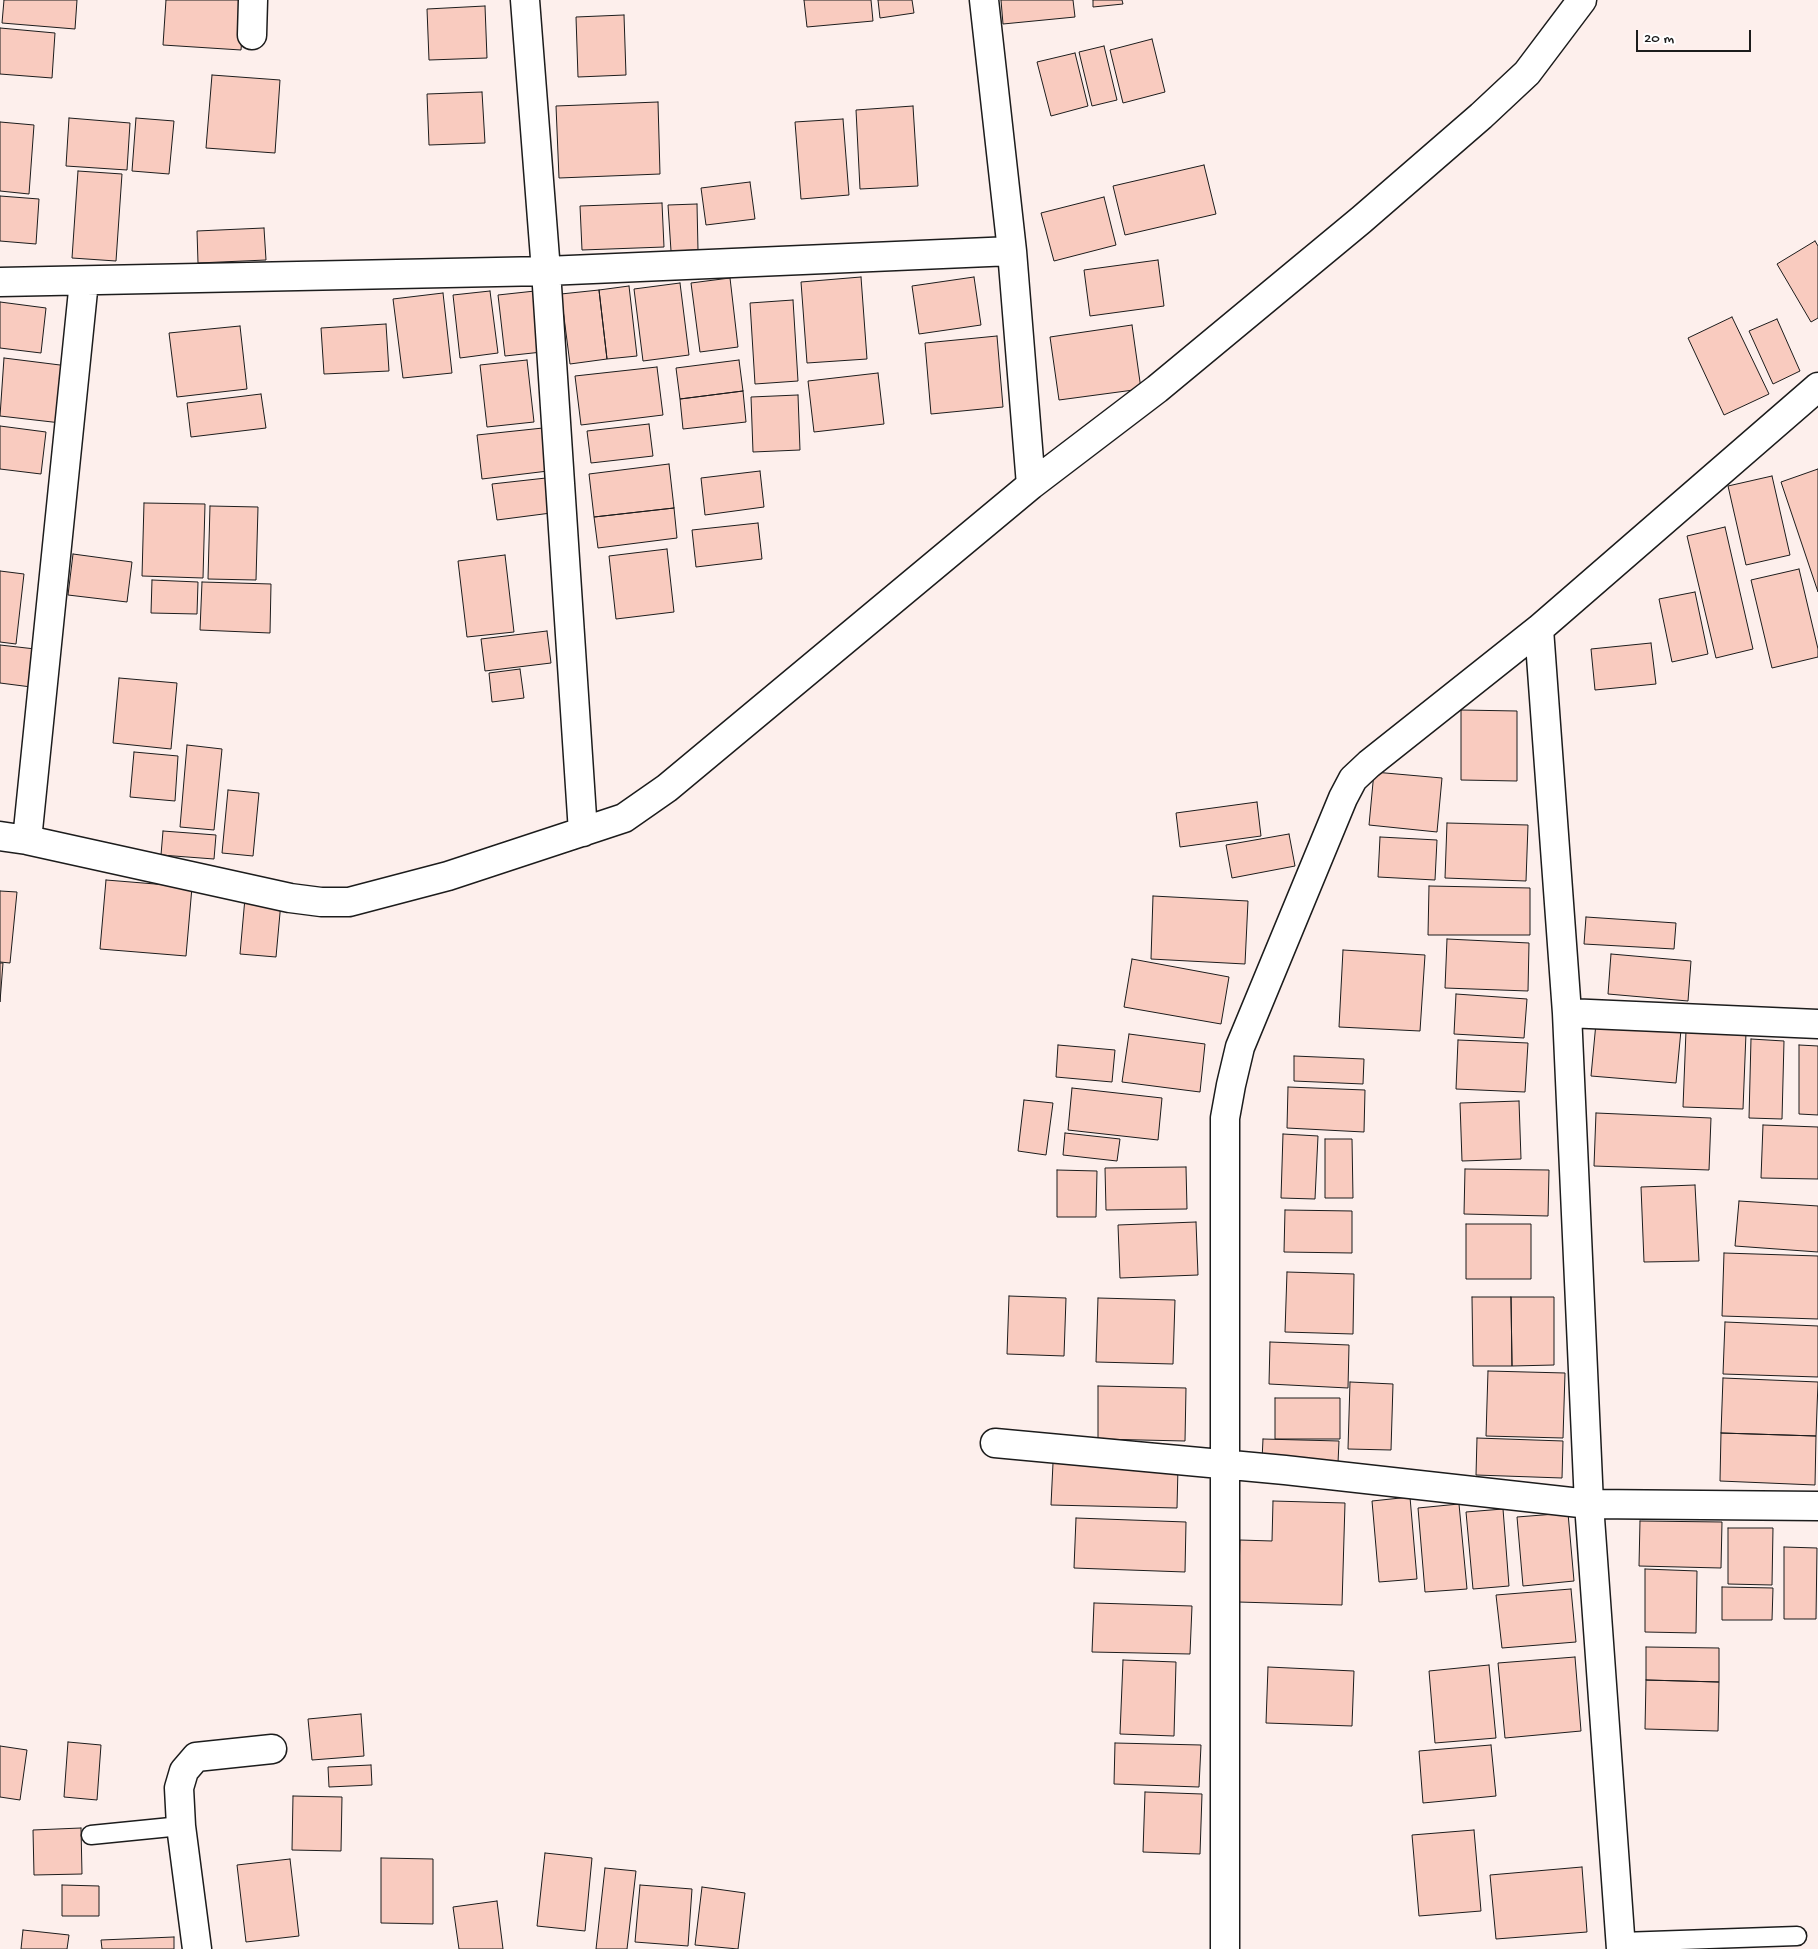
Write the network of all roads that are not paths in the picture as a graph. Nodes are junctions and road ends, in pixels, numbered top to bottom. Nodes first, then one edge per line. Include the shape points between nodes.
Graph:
1 (253, 0) edge
2 (525, 0) edge
3 (984, 0) edge
4 (1582, 0) edge
5 (252, 35) dead end
6 (1012, 251) junction
7 (546, 270) junction
8 (84, 281) junction
9 (0, 282) edge
10 (1818, 387) edge
11 (1031, 485) junction
12 (1539, 629) junction
13 (583, 832) junction
14 (0, 836) edge
15 (27, 840) junction
16 (1567, 1013) junction
17 (1818, 1024) edge
18 (995, 1443) dead end
19 (1225, 1465) junction
20 (1589, 1504) junction
21 (1818, 1506) edge
22 (272, 1749) dead end
23 (180, 1826) junction
24 (91, 1835) dead end
25 (1797, 1936) dead end
26 (1621, 1946) edge
27 (197, 1949) edge
28 (1225, 1949) edge

1 - 5 street
2 - 7 street
3 - 6 street
4 - 11 street via 1527,73 1481,116 1158,389
6 - 7 street
6 - 11 street
7 - 8 street
7 - 13 street
8 - 9 street
8 - 15 street
10 - 12 street
11 - 13 street via 667,788 624,818
12 - 16 street
12 - 19 street via 1353,779 1240,1047 1225,1118
13 - 15 street via 448,876 349,902 290,898
14 - 15 street
16 - 17 street
16 - 20 street
18 - 19 street
19 - 20 street
19 - 28 street
20 - 21 street
20 - 26 street
22 - 23 street via 196,1758 184,1771 179,1788
23 - 24 lane
23 - 27 street
25 - 26 lane

